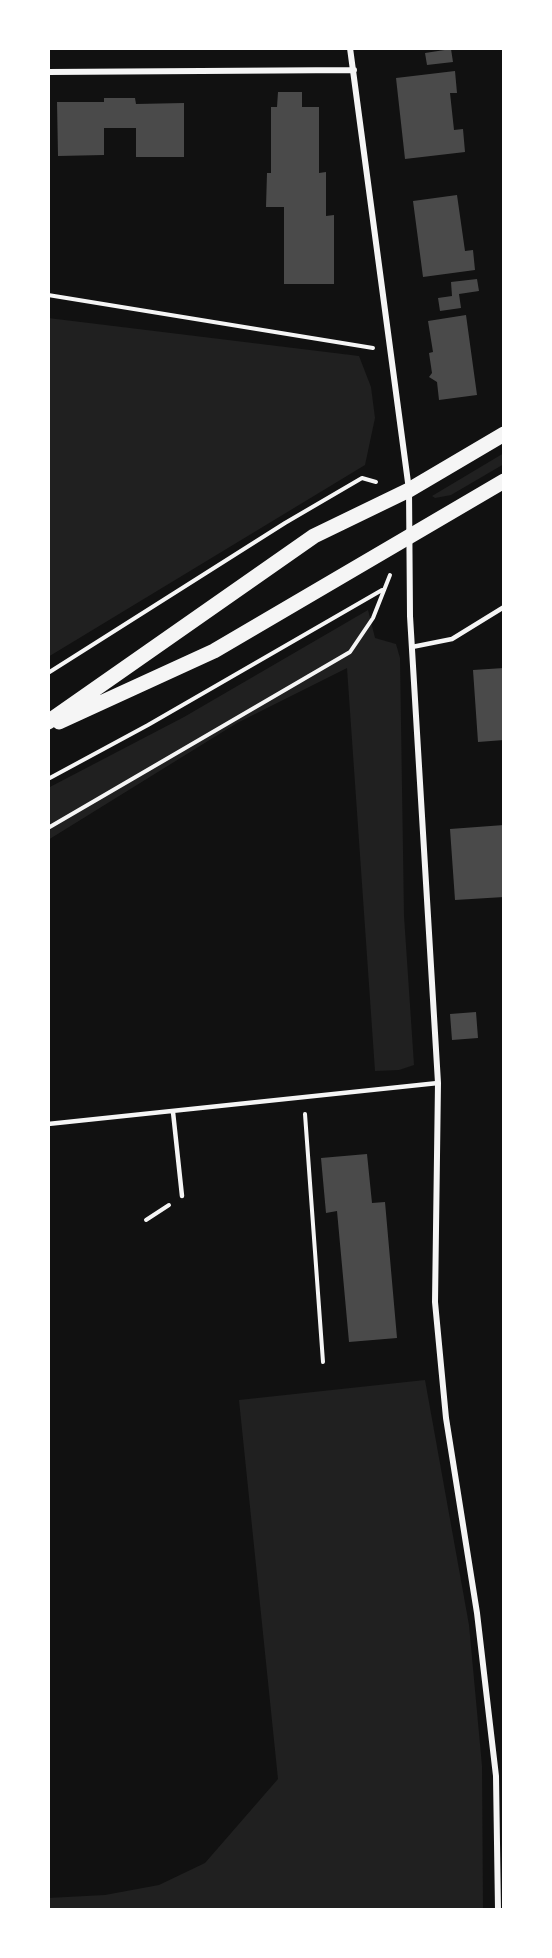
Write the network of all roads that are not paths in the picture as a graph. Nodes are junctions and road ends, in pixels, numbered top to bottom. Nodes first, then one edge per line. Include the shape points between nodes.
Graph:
1 (350, 48) edge
2 (354, 70) junction
3 (48, 72) edge
4 (504, 434) edge
5 (504, 481) edge
6 (409, 490) junction
7 (409, 536) junction
8 (504, 607) edge
9 (412, 647) junction
10 (48, 722) edge
11 (48, 727) edge
12 (438, 1083) junction
13 (173, 1112) junction
14 (48, 1124) edge
15 (182, 1196) road end
16 (498, 1910) edge

1 - 2 street
2 - 3 street
2 - 6 street
4 - 6 main road
5 - 7 main road
6 - 7 street
6 - 10 main road via 314,536
7 - 9 street
7 - 11 main road via 214,651
8 - 9 lane via 452,639
9 - 12 street
12 - 13 lane
12 - 16 street via 435,1302 446,1418 477,1613 496,1776
13 - 14 lane
13 - 15 lane

